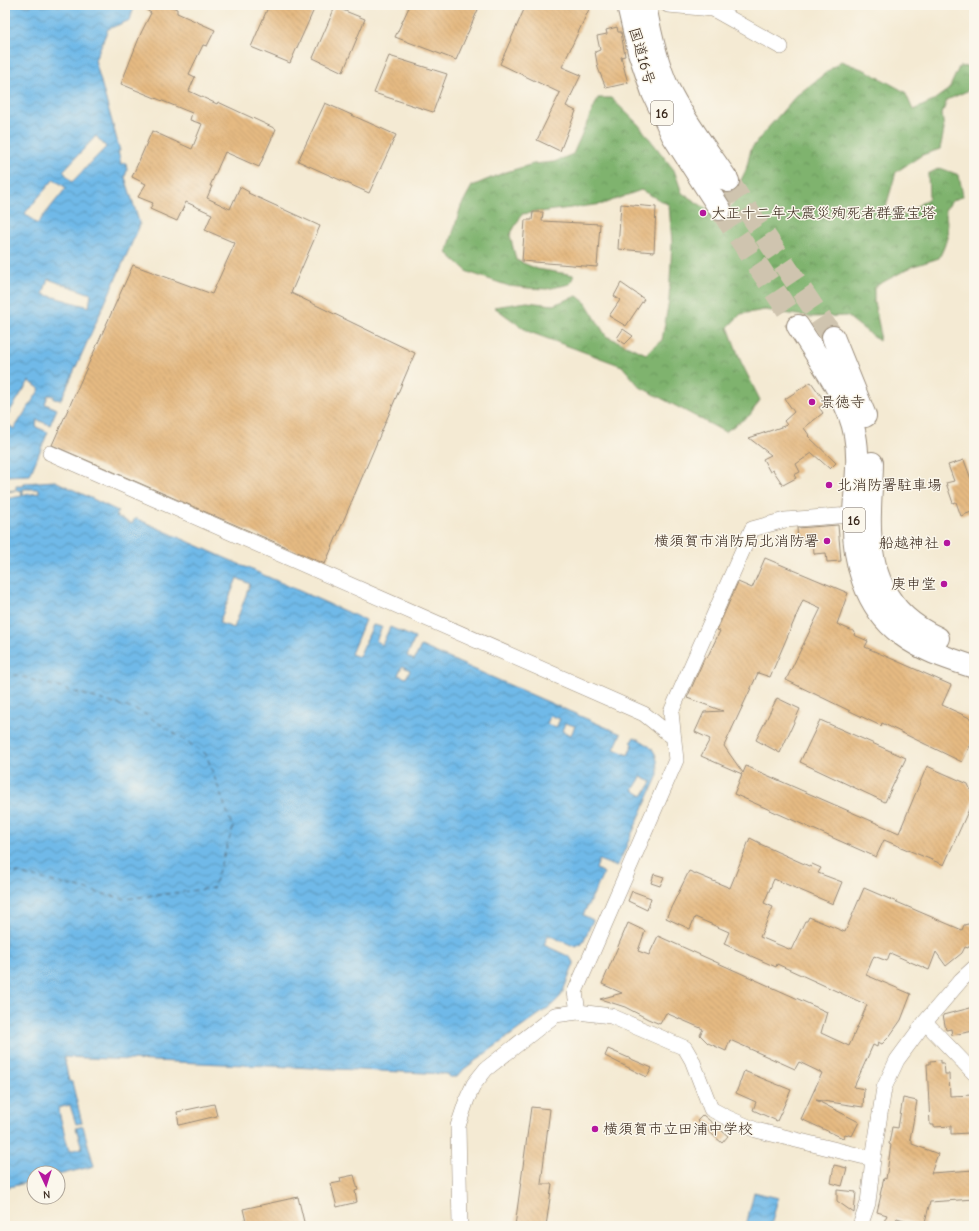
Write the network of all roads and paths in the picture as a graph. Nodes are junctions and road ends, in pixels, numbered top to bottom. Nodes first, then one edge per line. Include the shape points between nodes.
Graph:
1 (628, 5) edge
2 (632, 5) edge
3 (645, 5) edge
4 (668, 5) edge
5 (782, 47) dead end
6 (690, 144) junction
7 (728, 181) tunnel mouth
8 (720, 209) tunnel mouth
9 (798, 326) tunnel mouth
10 (833, 337) tunnel mouth
11 (50, 453) dead end
12 (862, 514) junction
13 (974, 651) edge
14 (974, 667) edge
15 (674, 738) junction
16 (974, 968) edge
17 (578, 1012) junction
18 (925, 1022) junction
19 (974, 1073) edge
20 (873, 1159) junction
21 (460, 1226) edge
22 (860, 1226) edge

1 - 2 street
1 - 6 highway, 国道16号 / 16 via 645,73 653,93 673,136
3 - 6 highway, 国道16号 / 16 via 654,49
4 - 5 street via 713,10
6 - 7 highway, 国道16号 / 16
6 - 8 highway, 国道16号 / 16
9 - 12 highway, 16 via 849,412 855,435
10 - 12 highway, 16 via 861,404 870,434 872,455
11 - 15 street via 644,714
12 - 13 highway, 16 via 874,569 884,592 899,612 928,634
12 - 14 highway, 16 via 855,550 860,574 870,598 887,621 902,635 919,646
12 - 15 street via 785,520 752,528 671,712
15 - 17 street via 676,760 575,992
16 - 18 street
17 - 20 street via 611,1016 685,1048 711,1109 728,1118 756,1130
17 - 21 street via 555,1015 486,1069 474,1084 458,1126
18 - 19 street
18 - 20 street via 897,1060 884,1088
20 - 22 street via 868,1202

